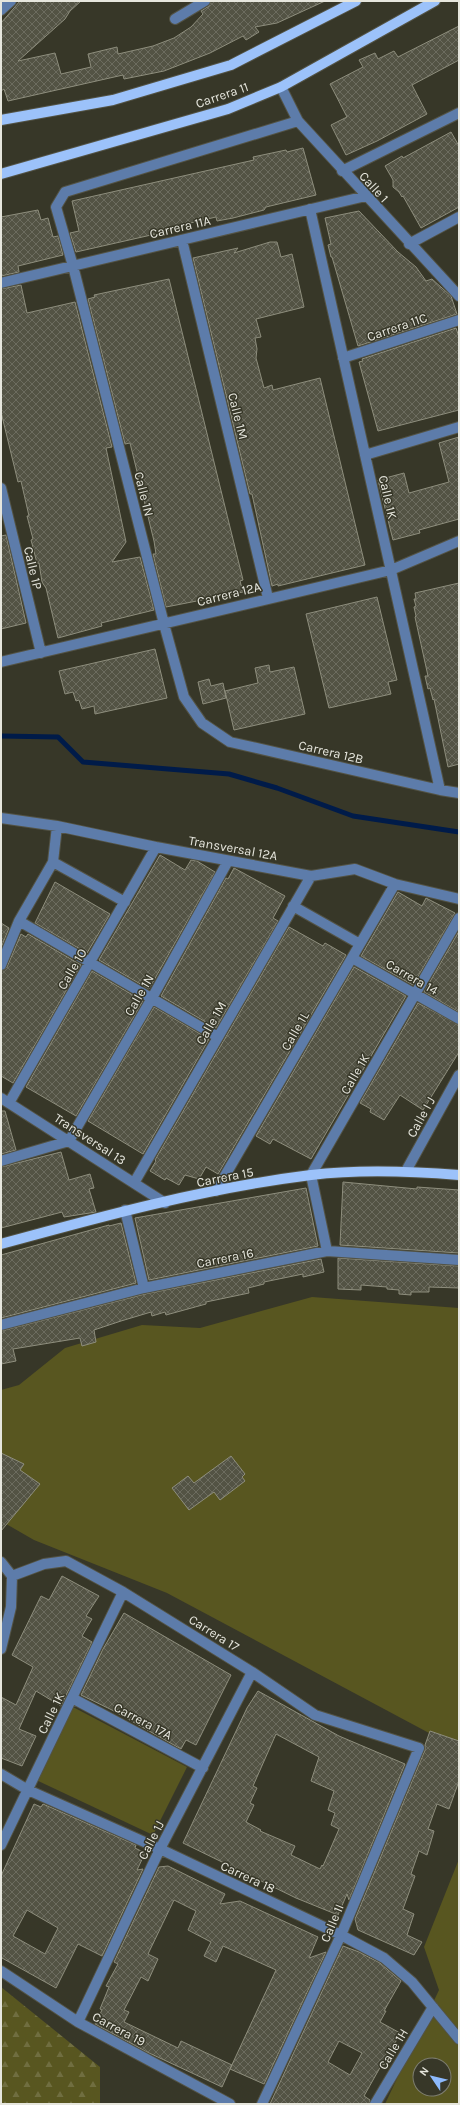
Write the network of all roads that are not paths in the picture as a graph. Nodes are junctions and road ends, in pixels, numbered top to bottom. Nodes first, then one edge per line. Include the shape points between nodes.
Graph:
1 (11, 1) edge
2 (205, 1) edge
3 (356, 1) edge
4 (435, 1) edge
5 (1, 10) edge
6 (175, 19) dead end
7 (281, 88) junction
8 (459, 113) edge
9 (1, 120) edge
10 (298, 121) junction
11 (342, 171) junction
12 (1, 174) edge
13 (366, 196) junction
14 (310, 209) junction
15 (459, 217) edge
16 (182, 240) junction
17 (409, 244) junction
18 (73, 266) junction
19 (1, 283) edge
20 (459, 296) edge
21 (459, 320) edge
22 (343, 358) junction
23 (459, 427) edge
24 (365, 455) junction
25 (1, 488) edge
26 (459, 541) edge
27 (391, 570) junction
28 (268, 598) junction
29 (164, 624) junction
30 (41, 653) junction
31 (1, 662) edge
32 (202, 722) joint
33 (440, 790) junction
34 (459, 793) edge
35 (1, 818) edge
36 (57, 826) junction
37 (156, 847) junction
38 (228, 861) junction
39 (53, 862) junction
40 (311, 876) junction
41 (395, 884) junction
42 (459, 899) edge
43 (125, 902) junction
44 (293, 906) junction
45 (459, 918) edge
46 (19, 921) junction
47 (360, 944) junction
48 (352, 958) junction
49 (90, 962) junction
50 (1, 965) edge
51 (415, 994) junction
52 (152, 998) junction
53 (459, 1019) edge
54 (218, 1037) junction
55 (459, 1075) edge
56 (5, 1101) edge
57 (69, 1141) junction
58 (1, 1161) edge
59 (406, 1171) junction
60 (312, 1175) junction
61 (459, 1175) edge
62 (134, 1183) junction
63 (216, 1191) junction
64 (165, 1203) junction
65 (125, 1210) junction
66 (1, 1244) edge
67 (327, 1251) junction
68 (459, 1260) edge
69 (144, 1288) junction
70 (1, 1325) edge
71 (1, 1562) edge
72 (12, 1576) junction
73 (123, 1592) junction
74 (1, 1649) edge
75 (252, 1672) junction
76 (72, 1698) junction
77 (419, 1748) joint
78 (203, 1768) junction
79 (1, 1774) edge
80 (28, 1790) junction
81 (1, 1845) edge
82 (160, 1849) junction
83 (341, 1935) junction
84 (1, 1971) edge
85 (433, 2007) junction
86 (78, 2022) junction
87 (459, 2038) edge
88 (230, 2104) edge
89 (262, 2104) edge
90 (375, 2104) edge

1 - 5 street
2 - 6 street
3 - 9 main road, Carrera 11 via 232,65 113,100
4 - 7 main road, Carrera 11
7 - 10 street, Calle 1
7 - 12 main road, Carrera 11 via 228,109
8 - 11 street
10 - 11 street, Calle 1
10 - 18 street, Calle 1N via 65,192 56,207
11 - 13 street, Calle 1
13 - 14 street, Carrera 11A
13 - 17 street, Calle 1
14 - 16 street, Carrera 11A
14 - 22 street, Calle 1K
15 - 17 street
16 - 18 street, Carrera 11A
16 - 28 street, Calle 1M
17 - 20 street, Calle 1
18 - 19 street, Carrera 11A
18 - 29 street, Calle 1N
21 - 22 street, Carrera 11C
22 - 24 street, Calle 1K
23 - 24 street
24 - 27 street, Calle 1K
25 - 30 street, Calle 1P
26 - 27 street, Carrera 12A
27 - 28 street, Carrera 12A
27 - 33 street, Calle 1K
28 - 29 street, Carrera 12A
29 - 30 street, Carrera 12A
29 - 32 street, Calle 1N via 184,697
30 - 31 street, Carrera 12A
32 - 33 street, Carrera 12B via 230,742
33 - 34 street, Carrera 12B
35 - 36 street, Transversal 12A
36 - 37 street, Transversal 12A
36 - 39 street
37 - 38 street, Transversal 12A
37 - 43 street, Calle 1O
38 - 40 street, Transversal 12A
38 - 52 street, Calle 1N
39 - 43 street
39 - 46 street
40 - 41 street, Transversal 12A via 355,870
40 - 44 street, Calle 1M
41 - 42 street, Transversal 12A
41 - 47 street, Calle 1L
43 - 49 street, Calle 1O
44 - 47 street
44 - 54 street, Calle 1M
45 - 51 street, Calle 1K
46 - 49 street
46 - 50 street
47 - 48 street, Calle 1L
48 - 51 street, Carrera 14
48 - 63 street, Calle 1L
49 - 52 street
49 - 56 street, Calle 1O
51 - 53 street, Carrera 14
51 - 60 street, Calle 1K
52 - 54 street
52 - 57 street, Calle 1N
54 - 62 street, Calle 1M
55 - 59 street, Calle I J
56 - 57 street, Transversal 13
57 - 58 street
57 - 62 street, Transversal 13
59 - 60 main road, Carrera 15
59 - 61 main road, Carrera 15
60 - 63 main road, Carrera 15
60 - 67 street
62 - 64 street, Transversal 13
63 - 64 main road, Carrera 15
64 - 65 main road, Carrera 15
65 - 66 main road, Carrera 15
65 - 69 street
67 - 68 street, Carrera 16
67 - 69 street, Carrera 16
69 - 70 street, Carrera 16
71 - 72 street
72 - 73 street, Carrera 17 via 44,1564 66,1561
72 - 74 street via 11,1607
73 - 75 street, Carrera 17
73 - 76 street, Calle 1K
75 - 77 street, Carrera 17 via 315,1715
75 - 78 street, Calle 1J
76 - 78 street, Carrera 17A
76 - 80 street, Calle 1K
77 - 83 street, Calle 1I
78 - 82 street, Calle 1J
79 - 80 street, Carrera 18
80 - 81 street, Calle 1K
80 - 82 street, Carrera 18
82 - 83 street, Carrera 18
82 - 86 street, Calle 1J
83 - 85 street, Carrera 18 via 384,1958 412,1982
83 - 89 street, Calle 1I
84 - 86 street, Carrera 19
85 - 87 street, Carrera 18
85 - 90 street, Calle 1H
86 - 88 street, Carrera 19

